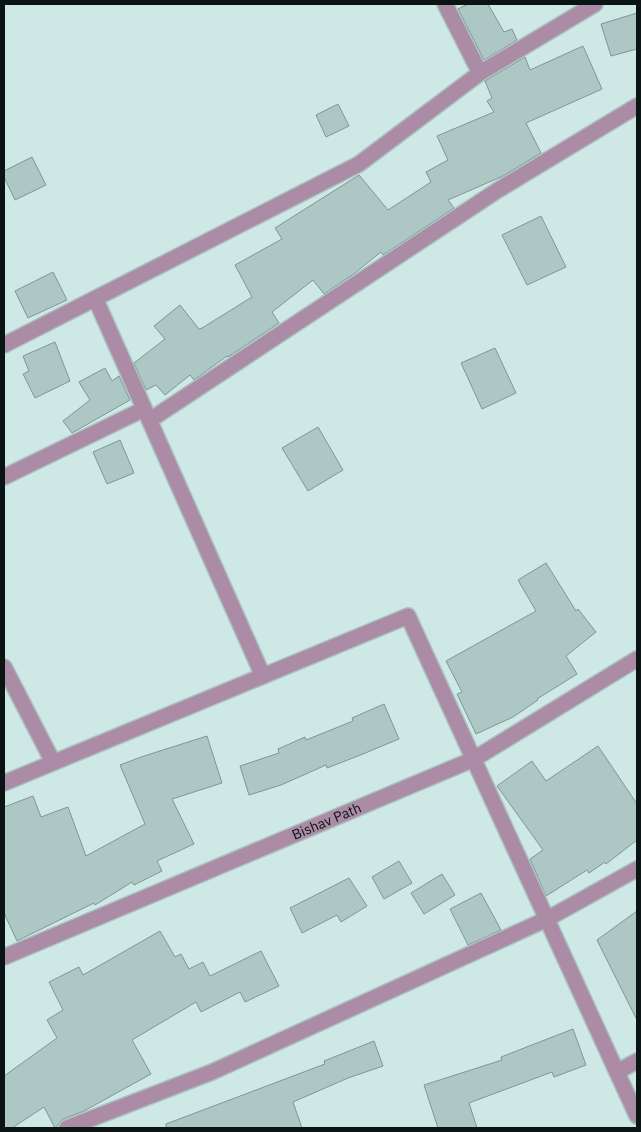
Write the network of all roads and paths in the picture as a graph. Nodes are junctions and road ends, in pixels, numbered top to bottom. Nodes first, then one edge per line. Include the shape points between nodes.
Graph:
1 (445, 4) edge
2 (595, 4) edge
3 (480, 73) junction
4 (637, 106) edge
5 (96, 300) junction
6 (4, 345) edge
7 (147, 414) junction
8 (4, 477) edge
9 (637, 660) edge
10 (4, 667) edge
11 (263, 676) junction
12 (474, 759) junction
13 (53, 762) junction
14 (4, 783) edge
15 (637, 870) edge
16 (547, 919) junction
17 (4, 957) edge
18 (637, 1061) edge
19 (618, 1072) junction
20 (637, 1116) edge
21 (67, 1128) edge

1 - 3 street
2 - 3 street
3 - 5 street via 359,164
4 - 7 street via 498,190
5 - 6 street
5 - 7 street
7 - 8 street
7 - 11 street
9 - 12 street, Bishav Path
10 - 13 street
11 - 12 street via 408,616
11 - 13 street
12 - 16 street
12 - 17 street, Bishav Path
13 - 14 street
15 - 16 street
16 - 19 street
16 - 21 street via 212,1072
18 - 19 street
19 - 20 street

